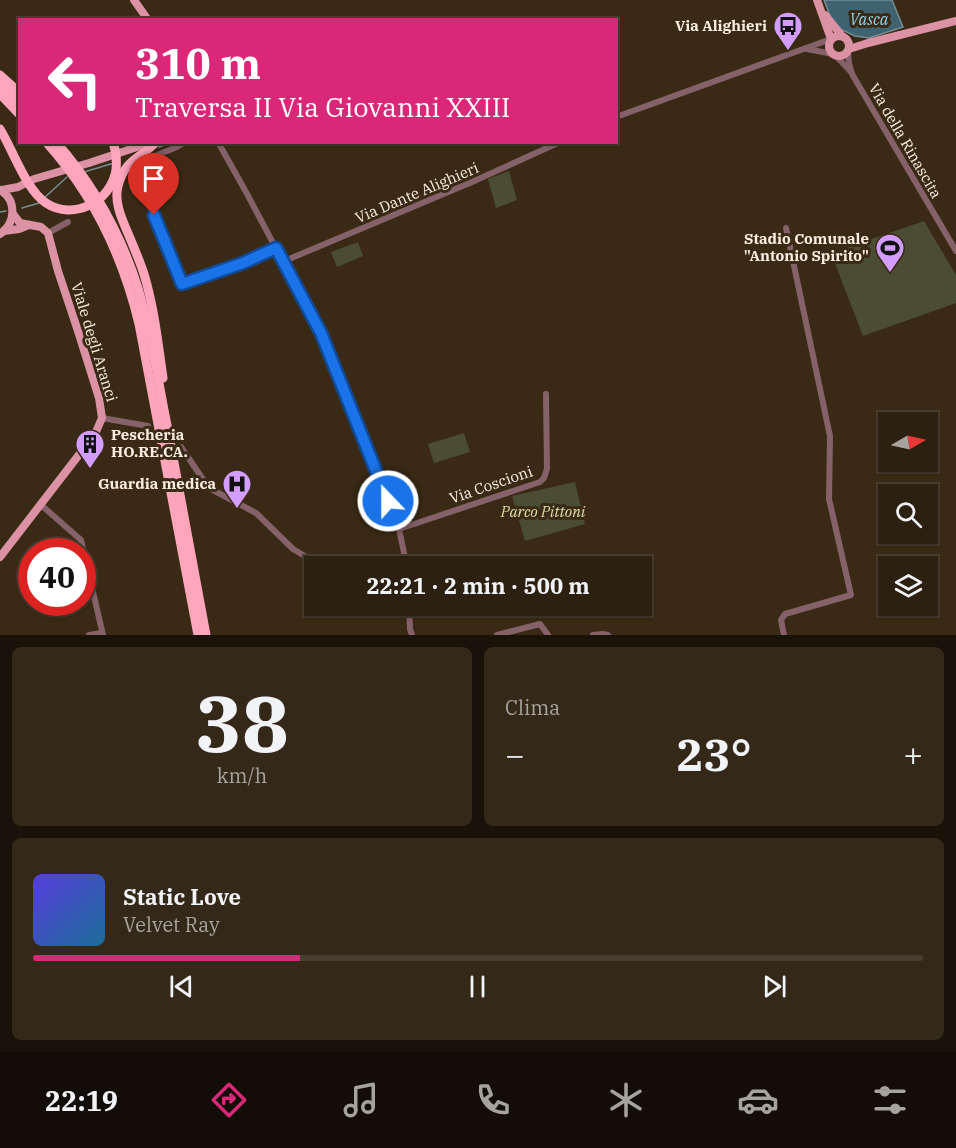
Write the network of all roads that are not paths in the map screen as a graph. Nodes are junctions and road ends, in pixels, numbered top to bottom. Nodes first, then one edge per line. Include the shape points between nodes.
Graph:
1 (134, 0) edge
2 (817, 0) edge
3 (822, 12) junction
4 (147, 18) edge
5 (956, 21) edge
6 (845, 37) junction
7 (831, 39) junction
8 (868, 43) junction
9 (803, 49) junction
10 (848, 51) junction
11 (834, 55) junction
12 (852, 74) junction
13 (0, 75) edge
14 (0, 83) edge
15 (18, 91) edge
16 (0, 94) edge
17 (0, 102) edge
18 (18, 102) edge
19 (18, 113) edge
20 (618, 116) edge
21 (18, 117) edge
22 (0, 129) edge
23 (48, 144) edge
24 (57, 144) edge
25 (113, 144) edge
26 (142, 144) edge
27 (154, 144) edge
28 (182, 144) edge
29 (219, 144) edge
30 (556, 144) edge
31 (68, 163) junction
32 (136, 171) junction
33 (78, 176) junction
34 (131, 178) dead end
35 (18, 187) junction
36 (1, 190) edge
37 (12, 202) junction
38 (13, 214) junction
39 (68, 222) dead end
40 (29, 225) junction
41 (786, 228) dead end
42 (2, 233) edge
43 (48, 233) junction
44 (276, 248) junction
45 (956, 251) edge
46 (282, 262) junction
47 (546, 394) dead end
48 (102, 418) junction
49 (148, 426) dead end
50 (182, 447) dead end
51 (172, 455) junction
52 (40, 504) junction
53 (399, 529) junction
54 (0, 556) edge
55 (305, 556) edge
56 (405, 556) edge
57 (410, 616) edge
58 (103, 634) edge
59 (89, 635) edge
60 (198, 635) edge
61 (206, 635) edge
62 (412, 635) edge
63 (497, 635) edge
64 (548, 635) edge
65 (593, 635) edge
66 (608, 635) edge
67 (784, 635) edge

1 - 4 main road
2 - 3 main road
3 - 6 main road
3 - 7 main road
5 - 8 main road
6 - 7 main road
6 - 8 main road
6 - 10 main road
7 - 9 street
7 - 11 main road via 829,47
8 - 10 main road
9 - 11 street
9 - 20 street
10 - 11 main road
10 - 12 street, Via della Rinascita
11 - 12 street, Via della Rinascita
12 - 45 street, Via della Rinascita
13 - 15 highway
14 - 18 highway
16 - 19 highway
17 - 21 highway
22 - 25 highway via 34,192 47,204 66,210 86,208 103,196 114,178 117,160
23 - 31 highway
24 - 31 highway
26 - 35 main road
27 - 51 highway via 132,160 117,194 150,298
28 - 32 street via 145,160
29 - 44 street
30 - 46 street, Via Dante Alighieri
31 - 33 highway
32 - 34 street
32 - 44 street via 182,284
33 - 51 highway via 101,205 137,286
33 - 60 highway via 123,271 136,312
35 - 36 main road
35 - 37 main road
36 - 37 main road
37 - 38 main road
38 - 40 main road via 20,223
38 - 42 main road
39 - 43 street
40 - 42 main road
40 - 43 main road
41 - 67 street via 830,436 829,499 850,595 785,614 781,620
43 - 48 main road, Viale degli Aranci
44 - 46 street
46 - 53 street via 321,333
47 - 53 street, Via Coscioni via 546,469 540,482
48 - 49 street
48 - 52 main road, Viale degli Aranci via 95,434
50 - 55 street via 209,488 256,513
51 - 61 highway
52 - 54 main road, Viale degli Aranci
52 - 58 street via 81,540
53 - 56 street
57 - 62 street
58 - 59 street
63 - 64 street via 540,624
65 - 66 street

